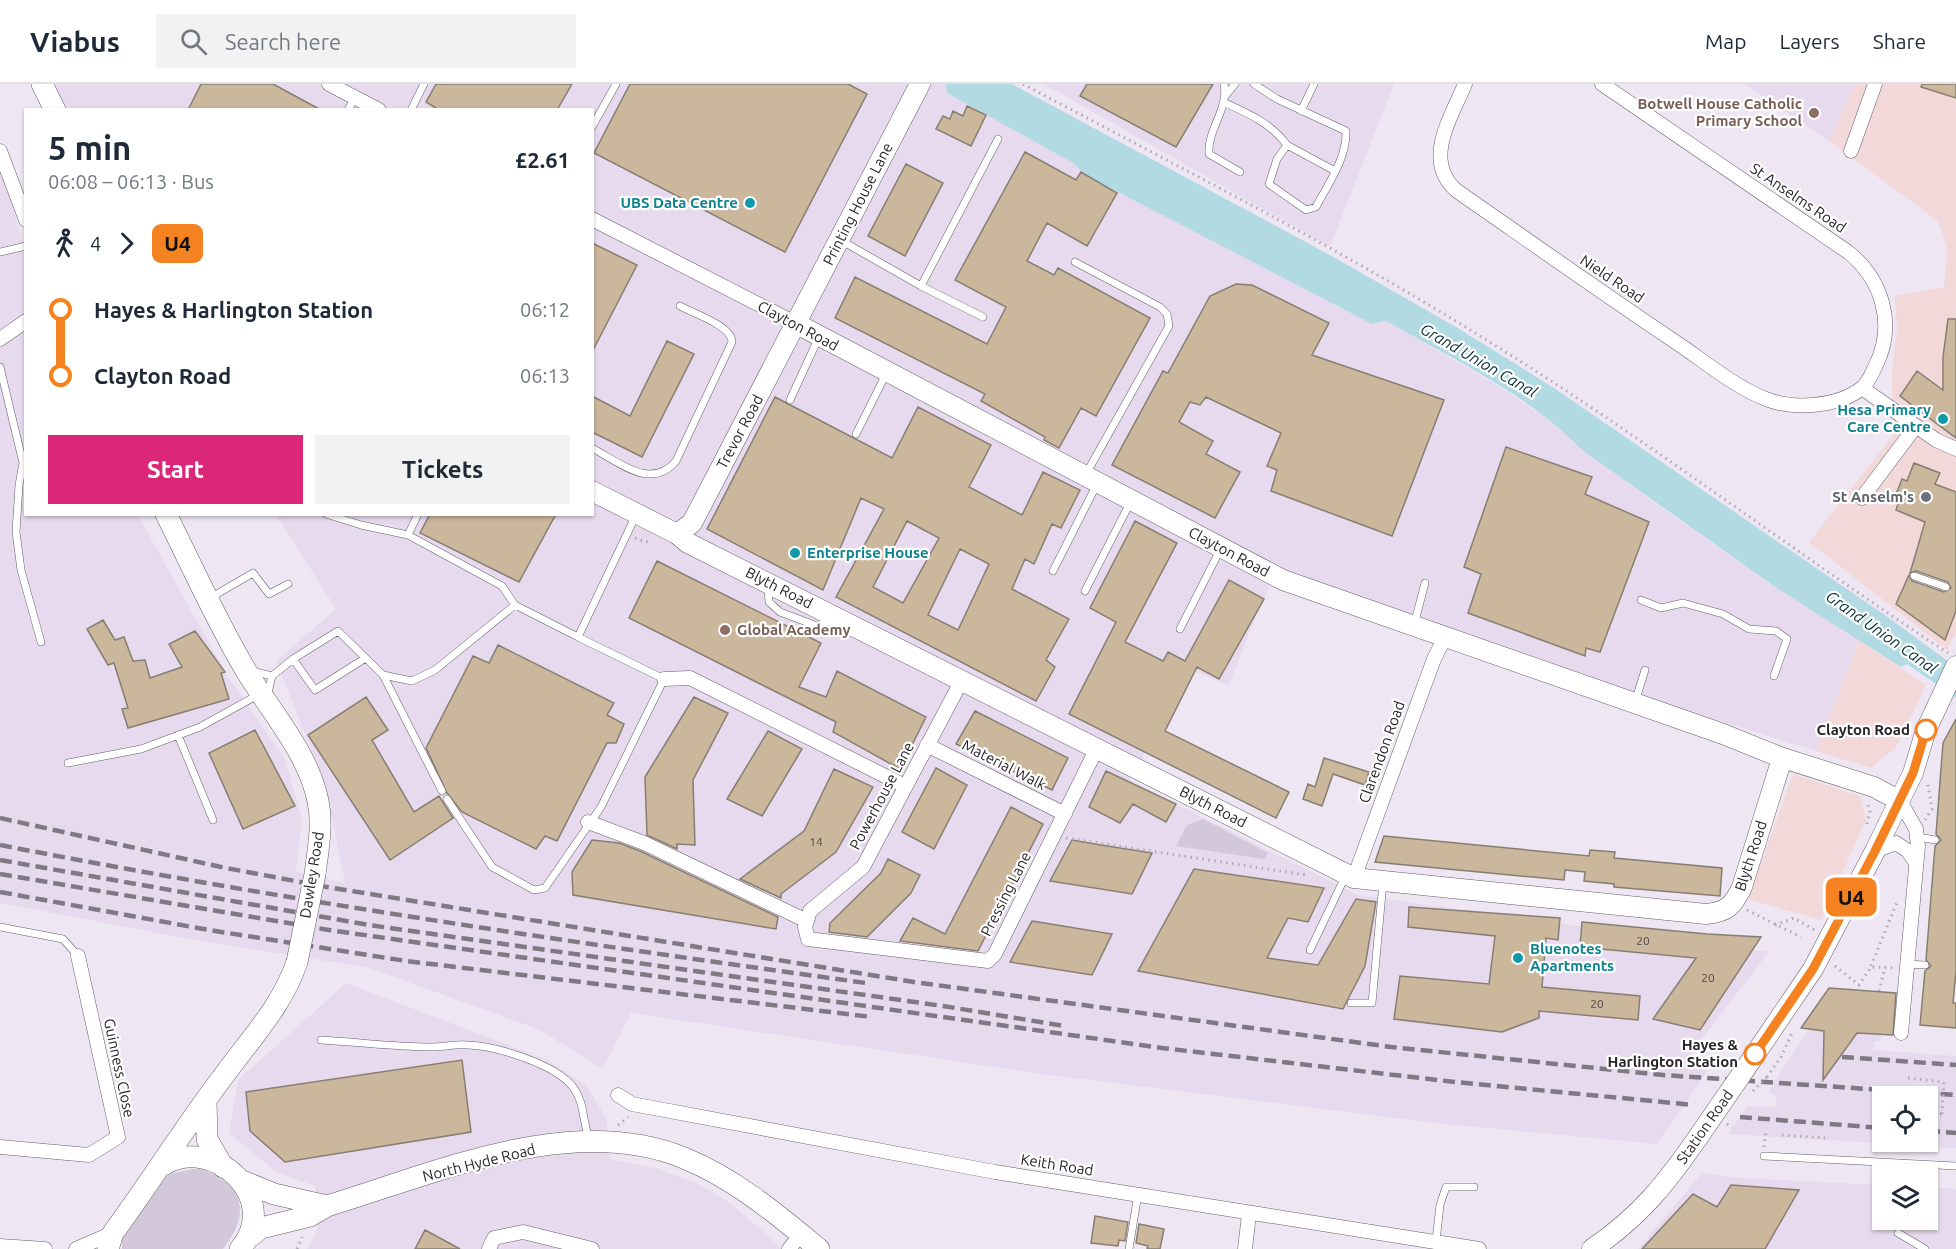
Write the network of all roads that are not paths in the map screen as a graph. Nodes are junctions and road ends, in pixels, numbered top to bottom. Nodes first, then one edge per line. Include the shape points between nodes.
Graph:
1 (42, 84) edge
2 (329, 84) edge
3 (424, 84) edge
4 (616, 84) edge
5 (920, 84) edge
6 (1224, 84) edge
7 (1235, 84) edge
8 (1254, 84) edge
9 (1314, 84) edge
10 (1465, 84) edge
11 (1602, 84) edge
12 (1875, 84) edge
13 (1225, 98) junction
14 (352, 103) edge
15 (54, 108) edge
16 (371, 108) edge
17 (412, 108) edge
18 (1301, 111) junction
19 (594, 123) edge
20 (998, 139) dead end
21 (1287, 145) junction
22 (1851, 151) dead end
23 (0, 152) edge
24 (1335, 171) junction
25 (1240, 172) dead end
26 (24, 215) edge
27 (594, 220) edge
28 (840, 239) junction
29 (24, 246) edge
30 (0, 252) edge
31 (1075, 262) dead end
32 (921, 286) junction
33 (680, 306) dead end
34 (983, 317) dead end
35 (24, 322) edge
36 (797, 324) junction
37 (819, 336) junction
38 (0, 339) edge
39 (0, 367) edge
40 (887, 372) junction
41 (1862, 388) junction
42 (790, 400) dead end
43 (1916, 426) junction
44 (856, 434) dead end
45 (594, 449) edge
46 (1956, 449) edge
47 (1091, 480) junction
48 (594, 491) edge
49 (1862, 498) dead end
50 (1131, 501) junction
51 (636, 515) junction
52 (167, 516) edge
53 (332, 516) edge
54 (417, 516) edge
55 (677, 534) junction
56 (408, 535) junction
57 (1221, 548) junction
58 (1053, 571) dead end
59 (1914, 576) dead end
60 (1425, 583) dead end
61 (288, 584) dead end
62 (1946, 587) dead end
63 (1085, 591) dead end
64 (208, 599) junction
65 (1641, 600) dead end
66 (515, 605) junction
67 (1413, 628) junction
68 (1180, 629) dead end
69 (578, 637) junction
70 (1444, 639) junction
71 (41, 642) dead end
72 (364, 658) junction
73 (293, 659) junction
74 (1956, 666) edge
75 (246, 670) junction
76 (1645, 670) dead end
77 (383, 675) junction
78 (272, 676) junction
79 (1774, 676) dead end
80 (664, 679) junction
81 (962, 680) junction
82 (263, 698) junction
83 (1634, 704) junction
84 (178, 735) junction
85 (927, 745) junction
86 (1097, 748) junction
87 (1780, 757) junction
88 (68, 763) dead end
89 (906, 786) junction
90 (442, 791) dead end
91 (447, 799) dead end
92 (1900, 801) junction
93 (1065, 814) junction
94 (213, 820) dead end
95 (588, 822) junction
96 (1918, 837) junction
97 (1935, 840) dead end
98 (1875, 851) junction
99 (1916, 863) junction
100 (1350, 877) junction
101 (1383, 882) junction
102 (807, 921) junction
103 (0, 927) edge
104 (1310, 950) dead end
105 (78, 956) joint
106 (1925, 964) dead end
107 (1906, 966) junction
108 (1351, 1003) dead end
109 (1901, 1033) dead end
110 (321, 1040) dead end
111 (618, 1095) dead end
112 (206, 1100) junction
113 (590, 1141) junction
114 (0, 1147) edge
115 (1764, 1156) road end
116 (163, 1165) junction
117 (1956, 1166) edge
118 (233, 1174) junction
119 (1474, 1187) dead end
120 (1138, 1194) junction
121 (327, 1206) junction
122 (1249, 1214) junction
123 (1898, 1233) dead end
124 (111, 1241) edge
125 (1436, 1241) junction
126 (795, 1242) edge
127 (1415, 1244) edge
128 (243, 1245) edge
129 (0, 1246) edge
130 (45, 1249) edge
131 (76, 1249) edge
132 (489, 1249) edge
133 (592, 1249) edge
134 (819, 1249) edge
135 (1129, 1249) edge
136 (1245, 1249) edge
137 (1479, 1249) edge
138 (1593, 1249) edge
139 (1925, 1249) edge

1 - 15 main road
2 - 14 street
3 - 17 lane
4 - 19 lane
5 - 28 street, Printing House Lane
6 - 13 lane
7 - 13 lane
8 - 18 lane
9 - 18 lane
10 - 41 street, Nield Road via 1440,151 1443,175 1457,191 1759,396 1782,404 1807,405 1841,398
11 - 41 street, St Anselms Road via 1848,252 1864,267 1879,288 1885,326 1879,360
12 - 22 street
13 - 21 lane via 1257,117
13 - 25 lane via 1208,143 1209,154
14 - 16 street
18 - 24 lane via 1346,131 1347,144
20 - 32 lane
21 - 24 lane
21 - 24 lane via 1277,159 1269,184 1306,210 1317,207
23 - 26 street
27 - 36 street, Clayton Road
28 - 32 lane
28 - 36 street, Printing House Lane
29 - 30 lane
31 - 47 lane via 1160,307 1167,314 1169,326
32 - 34 lane
33 - 45 lane via 727,330 732,342 676,461 662,474 647,476
35 - 38 street
36 - 37 street, Clayton Road
36 - 55 street, Trevor Road via 692,523
37 - 40 street, Clayton Road
37 - 42 lane
39 - 71 lane via 24,463 16,532 21,570
40 - 44 lane
40 - 47 street, Clayton Road
41 - 43 street
43 - 46 street
43 - 49 street
47 - 50 street, Clayton Road
47 - 58 lane
48 - 51 street, Blyth Road
50 - 57 street, Clayton Road
50 - 63 lane
51 - 55 street, Blyth Road
51 - 69 lane
52 - 64 main road, Dawley Road
53 - 56 lane
54 - 56 lane
55 - 81 street, Blyth Road
56 - 66 lane via 502,586
57 - 67 street, Clayton Road via 1283,580
57 - 68 lane
59 - 62 lane
60 - 67 lane
61 - 64 lane via 268,594 253,573
64 - 75 main road, Dawley Road
65 - 79 lane via 1661,608 1683,603 1723,614 1749,629 1776,631 1787,639
66 - 69 lane
66 - 77 lane via 435,670 412,681
67 - 70 street, Clayton Road
69 - 80 lane
70 - 83 street, Clayton Road
70 - 100 street, Clarendon Road
72 - 73 lane via 338,631
72 - 73 lane via 315,690
72 - 77 lane
73 - 78 lane
74 - 92 street, Station Road via 1926,730
75 - 78 lane
75 - 82 main road, Dawley Road
76 - 83 lane
77 - 90 lane
78 - 82 lane
80 - 89 street via 690,678
80 - 95 lane via 601,807
81 - 85 street, Powerhouse Lane
81 - 86 street, Blyth Road
82 - 84 lane
82 - 112 main road, Dawley Road, bridge via 297,751 318,801 320,838 315,874 290,984 277,1008
83 - 87 street, Clayton Road
84 - 88 lane via 141,749
84 - 94 lane
85 - 89 street, Powerhouse Lane
85 - 93 street, Material Walk
86 - 93 street, Pressing Lane
86 - 100 street, Blyth Road
87 - 92 street, Clayton Road via 1874,787
87 - 101 street, Blyth Road via 1734,904 1724,913
89 - 102 street, Powerhouse Lane via 863,867 810,911
91 - 95 lane via 492,867 534,890 545,888
92 - 96 street
92 - 98 street, Station Road
93 - 102 street, Pressing Lane via 988,961 808,939 804,927
95 - 102 street via 644,843
96 - 97 lane
96 - 99 street
98 - 99 street via 1896,843
98 - 138 street, Station Road, bridge via 1806,978 1670,1177 1645,1208
99 - 107 street
100 - 101 street, Blyth Road
100 - 104 lane
101 - 108 lane via 1372,1003
103 - 105 lane via 63,939
105 - 114 street, Guinness Close via 118,1137 89,1155
106 - 107 lane
107 - 109 street
110 - 113 lane via 431,1047 468,1045 531,1061 572,1085 582,1102
111 - 120 street, Keith Road via 630,1111
112 - 116 main road, Dawley Road
112 - 118 main road via 207,1139 212,1151
113 - 121 main road, North Hyde Road via 499,1155
113 - 126 main road, North Hyde Road via 643,1144 685,1158 742,1190
115 - 117 lane
116 - 118 main road via 176,1157 195,1156 211,1160
116 - 124 main road, Dawley Road
118 - 121 main road, North Hyde Road via 274,1194
118 - 128 main road via 250,1194 254,1211
119 - 125 lane via 1446,1187
120 - 122 street, Keith Road
120 - 135 lane
121 - 128 main road, North Hyde Road via 310,1216 261,1228
122 - 127 street, Keith Road
122 - 136 street
123 - 139 lane
124 - 131 street
125 - 127 street, Keith Road
125 - 137 street, Keith Road
126 - 134 main road, North Hyde Road
129 - 130 street
132 - 133 street via 494,1238 523,1232

